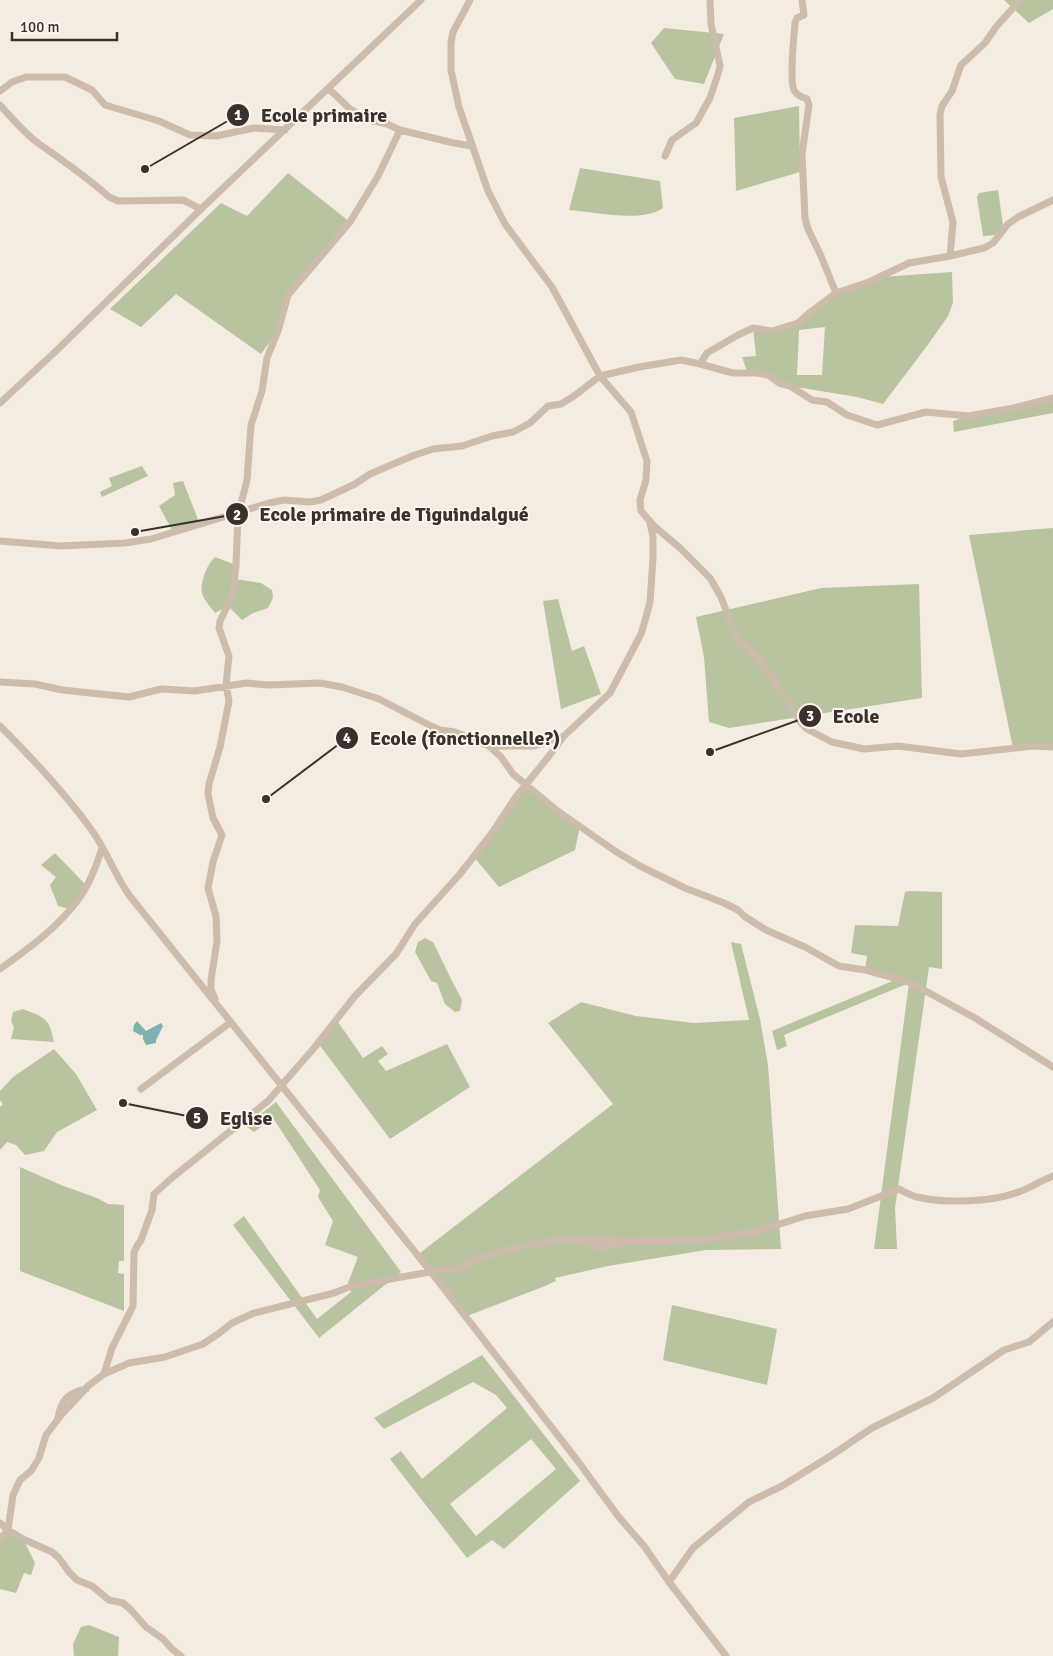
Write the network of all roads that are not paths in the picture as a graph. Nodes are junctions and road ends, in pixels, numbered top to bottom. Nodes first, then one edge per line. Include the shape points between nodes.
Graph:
1 (421, 0) edge
2 (470, 0) edge
3 (710, 0) edge
4 (802, 0) edge
5 (1020, 0) edge
6 (329, 89) junction
7 (0, 90) edge
8 (0, 105) edge
9 (285, 130) junction
10 (400, 130) junction
11 (472, 146) junction
12 (665, 156) dead end
13 (1053, 200) edge
14 (201, 209) junction
15 (950, 256) junction
16 (836, 292) junction
17 (700, 364) junction
18 (600, 376) junction
19 (1053, 398) edge
20 (0, 403) edge
21 (239, 512) junction
22 (649, 520) junction
23 (0, 540) edge
24 (0, 682) edge
25 (226, 685) junction
26 (0, 726) edge
27 (564, 736) junction
28 (489, 746) junction
29 (1053, 747) edge
30 (526, 784) junction
31 (102, 848) junction
32 (0, 969) edge
33 (218, 1006) junction
34 (231, 1022) junction
35 (1053, 1067) edge
36 (281, 1086) junction
37 (141, 1090) dead end
38 (1053, 1176) edge
39 (431, 1272) junction
40 (1053, 1322) edge
41 (104, 1374) junction
42 (0, 1523) edge
43 (8, 1530) junction
44 (1, 1539) edge
45 (669, 1582) junction
46 (181, 1656) edge
47 (726, 1656) edge

1 - 6 street
2 - 11 street via 453,32 450,56 454,87
3 - 12 street via 711,24 720,66 718,74 710,98 696,123 672,140
4 - 16 street via 804,15 795,23 792,67 794,91 807,99 809,105 802,154 805,218
5 - 15 street via 985,43 961,65 952,91 942,106 941,177 953,222
6 - 9 street
6 - 10 street via 356,114
7 - 9 street via 26,77 65,77 92,90 105,105 159,121 190,135 216,136 254,128
8 - 14 street via 38,143 109,197 118,201 183,200
9 - 14 street
10 - 11 street
10 - 21 street via 378,176 350,222 288,294 267,358 262,391 251,426 247,480
11 - 18 street via 505,224 556,294
13 - 15 street via 1018,217 984,248
14 - 20 street
15 - 16 street via 909,264
16 - 17 street via 798,323 772,331 753,328 707,354
17 - 18 street via 682,360
17 - 19 street via 726,372 768,375 812,400 827,402 847,415 877,425 926,412 968,416
18 - 21 street via 561,404 548,406 530,423 513,432 412,456 321,500 284,500
18 - 22 street via 631,412 647,461 640,511
21 - 23 street via 147,540 61,546
21 - 25 street via 233,591 220,628 229,656
22 - 27 street via 653,537 650,602 640,634 610,693
22 - 29 street via 710,578 722,597 739,641 772,677 801,723 817,736 864,749 898,746 961,754 1033,746
24 - 25 street via 129,697 161,689 195,691
25 - 28 street via 246,682 269,685 320,683 342,687 379,699 440,730 455,732
25 - 33 street via 227,715 208,794 213,818 222,836 208,888 216,916 217,941 211,980
26 - 31 street via 69,800
27 - 28 street via 534,746
27 - 30 street
28 - 30 street
30 - 35 street via 555,809 640,866 738,910 766,930 839,966 911,983
30 - 36 street via 460,874 415,924 396,954 355,996
31 - 32 street via 80,897 41,939
31 - 33 street via 129,895
33 - 34 street
34 - 36 street
34 - 37 street
36 - 39 street
36 - 41 street via 268,1101 154,1194 142,1240 134,1252 133,1306 112,1348
38 - 39 street via 998,1198 945,1201 915,1197 899,1189 848,1209 805,1216 758,1231 702,1240 558,1240 473,1260 459,1270
39 - 41 street via 352,1286 254,1312 202,1344 165,1357 129,1363
39 - 45 street
40 - 45 street via 1029,1342 1004,1350 933,1398 872,1428 782,1486 749,1502 693,1548
41 - 43 street via 86,1388 46,1434 39,1458 20,1480 13,1495
42 - 43 street
43 - 44 street
43 - 46 street via 52,1552 77,1580 92,1586 109,1600 123,1603
45 - 47 street

